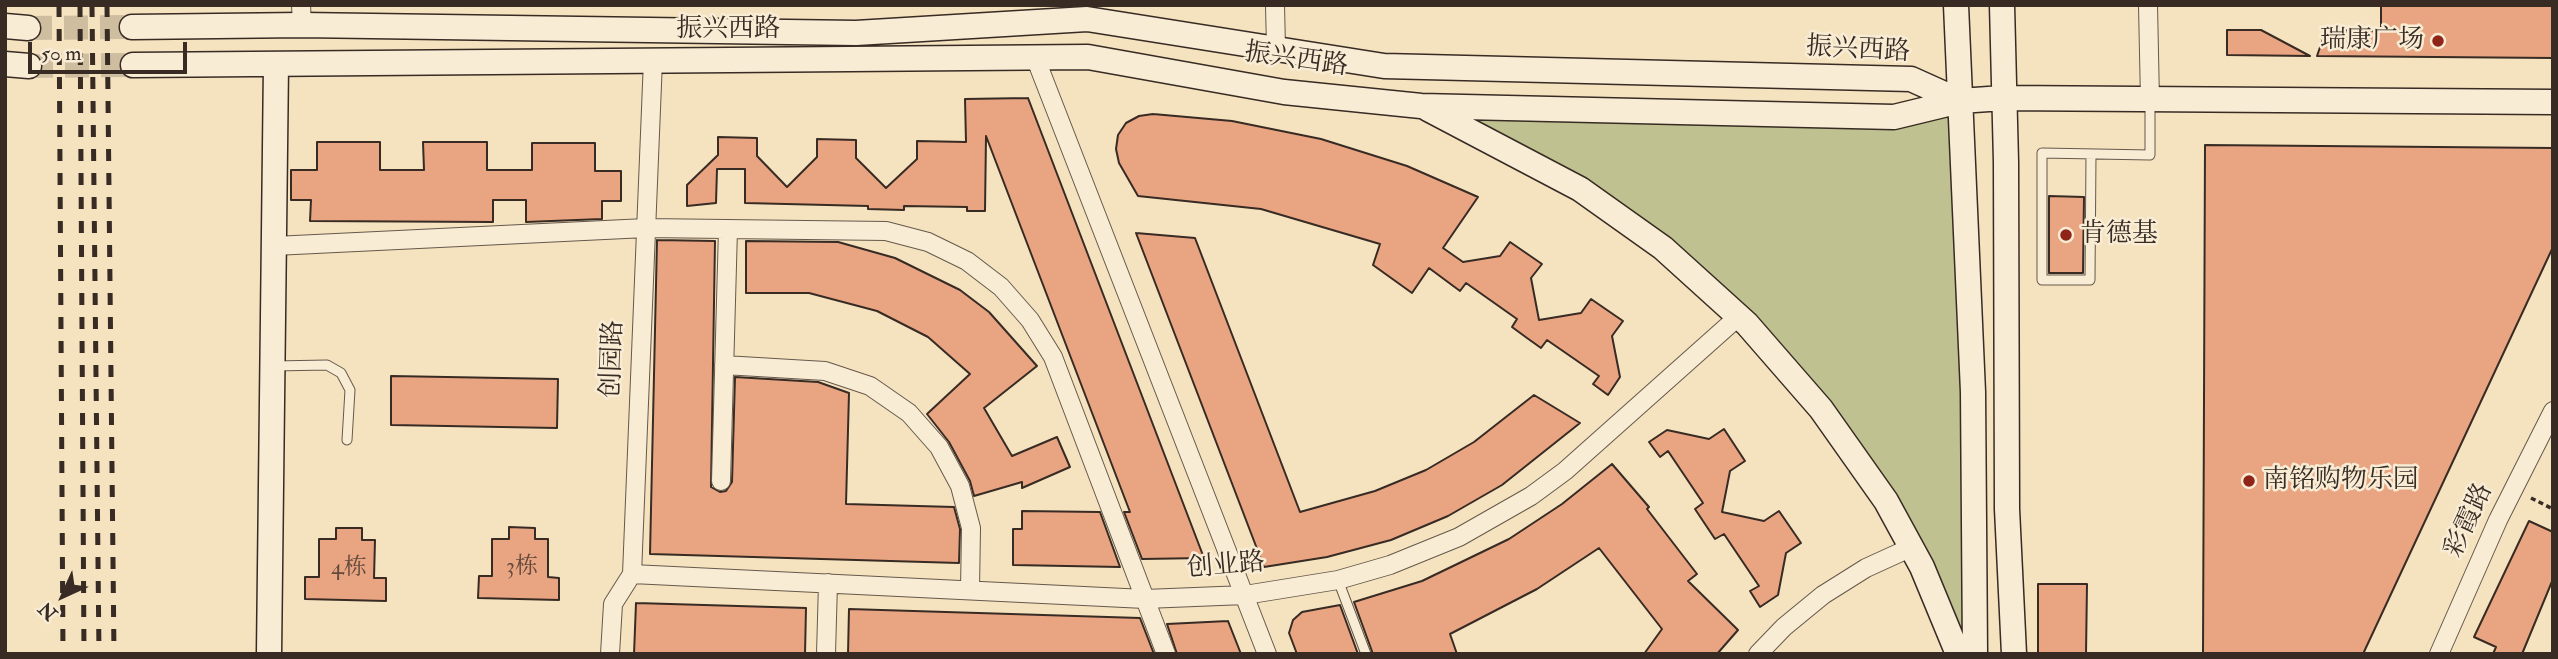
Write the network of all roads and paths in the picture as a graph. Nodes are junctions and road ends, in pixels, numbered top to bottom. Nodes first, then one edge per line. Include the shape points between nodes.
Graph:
1 (1275, 5) edge
2 (1956, 5) edge
3 (2002, 5) edge
4 (2148, 5) edge
5 (302, 15) edge
6 (132, 27) tunnel mouth
7 (1276, 48) junction
8 (1035, 57) junction
9 (653, 60) junction
10 (276, 64) junction
11 (133, 65) tunnel mouth
12 (2003, 98) junction
13 (1959, 101) junction
14 (2150, 101) junction
15 (2553, 102) edge
16 (1421, 106) junction
17 (2091, 154) junction
18 (646, 228) junction
19 (727, 229) junction
20 (274, 246) junction
21 (1739, 316) junction
22 (724, 365) junction
23 (272, 366) junction
24 (2553, 411) edge
25 (347, 440) dead end
26 (721, 481) dead end
27 (2513, 490) junction
28 (2553, 509) edge
29 (1912, 547) junction
30 (632, 574) junction
31 (1338, 580) junction
32 (828, 583) junction
33 (970, 590) junction
34 (1245, 595) junction
35 (1145, 599) junction
36 (269, 654) edge
37 (610, 654) edge
38 (826, 654) edge
39 (1166, 654) edge
40 (1267, 654) edge
41 (1366, 654) edge
42 (1758, 654) edge
43 (1958, 654) edge
44 (1975, 654) edge
45 (2014, 654) edge
46 (2439, 654) edge

1 - 7 street
2 - 13 main road
3 - 12 main road
4 - 14 street
5 - 6 main road, 振兴西路
5 - 7 main road, 振兴西路 via 856,33 1087,19
7 - 13 main road, 振兴西路 via 1384,66 1911,79
8 - 9 main road, 振兴西路
8 - 16 main road, 振兴西路 via 1088,57 1283,92
8 - 34 street
9 - 10 main road, 振兴西路
9 - 18 street, 创园路
10 - 11 main road, 振兴西路
10 - 20 main road
12 - 13 main road
12 - 14 main road
12 - 45 main road via 2007,509
13 - 16 main road, 振兴西路 via 1894,117
13 - 44 main road via 1973,392
14 - 15 main road
14 - 17 lane via 2150,155
16 - 21 main road via 1580,189 1662,248
17 - 17 lane via 2090,280 2042,279 2042,153
18 - 19 street
18 - 20 street
18 - 30 street, 创园路
19 - 22 street
19 - 35 street via 886,231 928,242 967,261 1002,287 1053,357
20 - 23 main road
21 - 29 main road via 1836,429
21 - 31 street, 创业路 via 1531,496 1447,543
22 - 26 street
22 - 33 street via 825,371 870,386 909,413 939,447 960,486 971,528
23 - 25 lane via 327,365 341,373 350,390
23 - 36 main road
24 - 27 street, 彩霞路
27 - 28 path
27 - 46 street, 彩霞路
29 - 42 street via 1823,595
29 - 43 main road
30 - 32 street, 创业路
30 - 37 street via 613,604
31 - 34 street, 创业路
31 - 41 lane
32 - 33 street, 创业路
32 - 38 street
33 - 35 street, 创业路
34 - 35 street, 创业路
34 - 40 street
35 - 39 street

